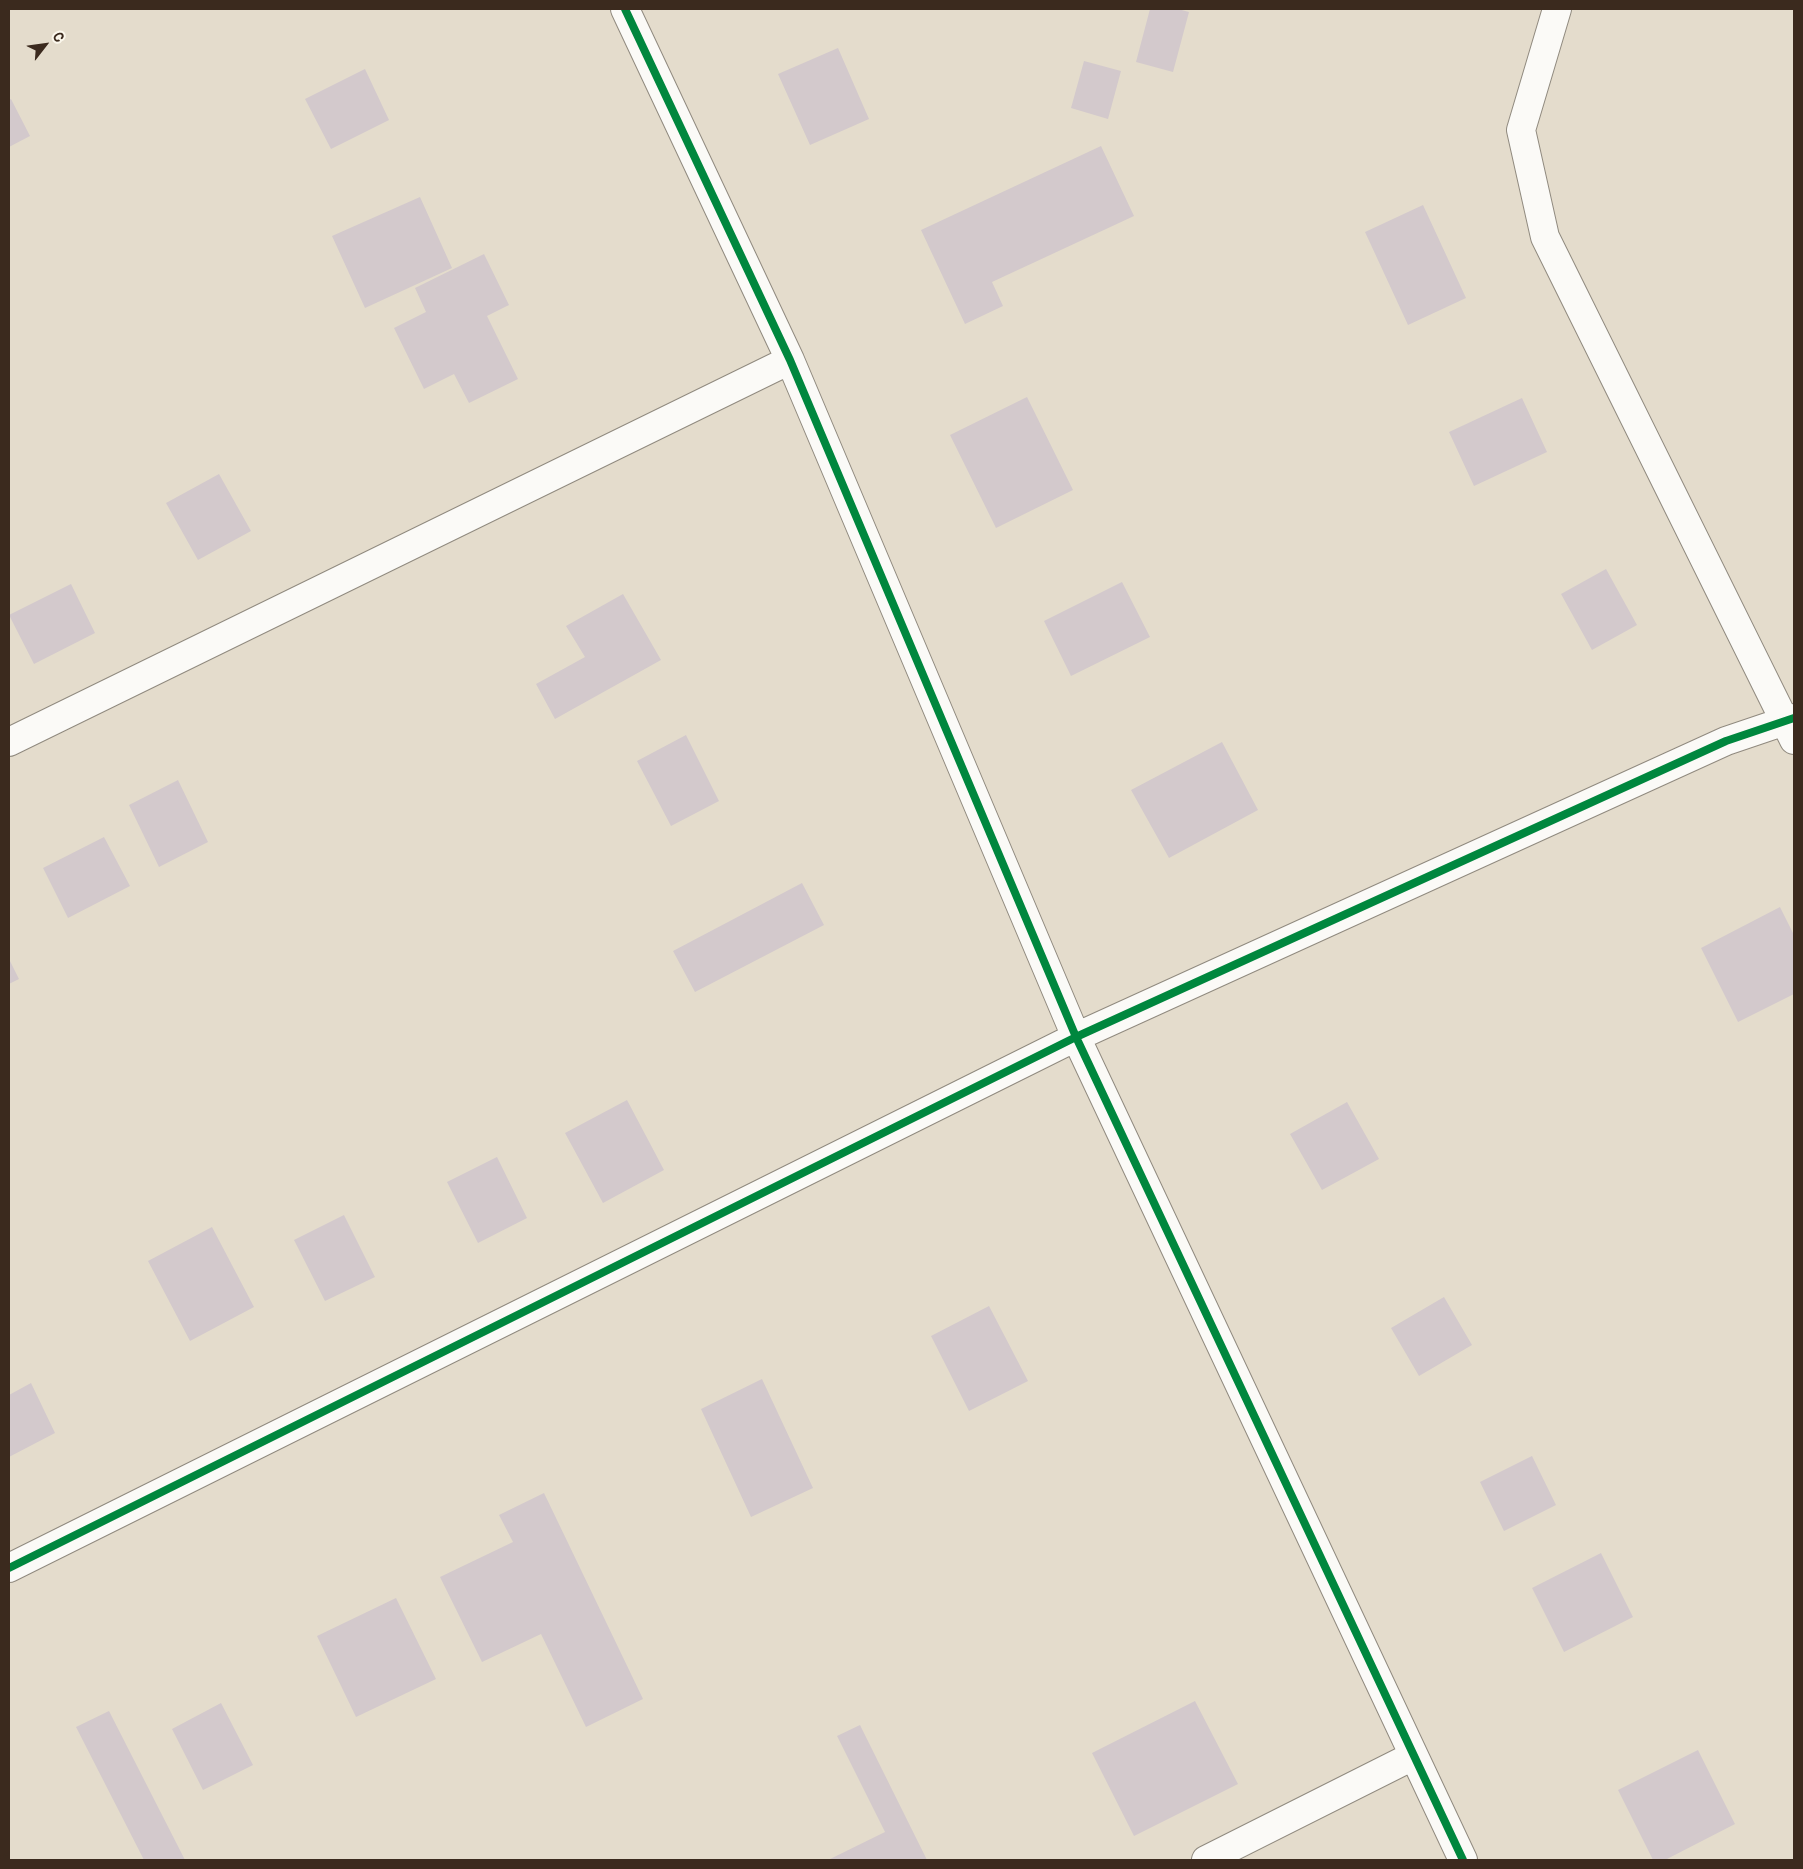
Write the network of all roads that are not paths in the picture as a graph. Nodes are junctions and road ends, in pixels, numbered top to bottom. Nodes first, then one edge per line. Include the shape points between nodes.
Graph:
1 (625, 9) edge
2 (1557, 9) edge
3 (790, 360) junction
4 (1791, 727) edge
5 (9, 742) edge
6 (1076, 1037) junction
7 (9, 1568) edge
8 (1413, 1756) junction
9 (1206, 1860) edge
10 (1463, 1860) edge

1 - 3 street
2 - 4 street via 1521,130 1545,237
3 - 5 street
3 - 6 street
4 - 6 street via 1726,741
6 - 7 street
6 - 8 street
8 - 9 street
8 - 10 street

